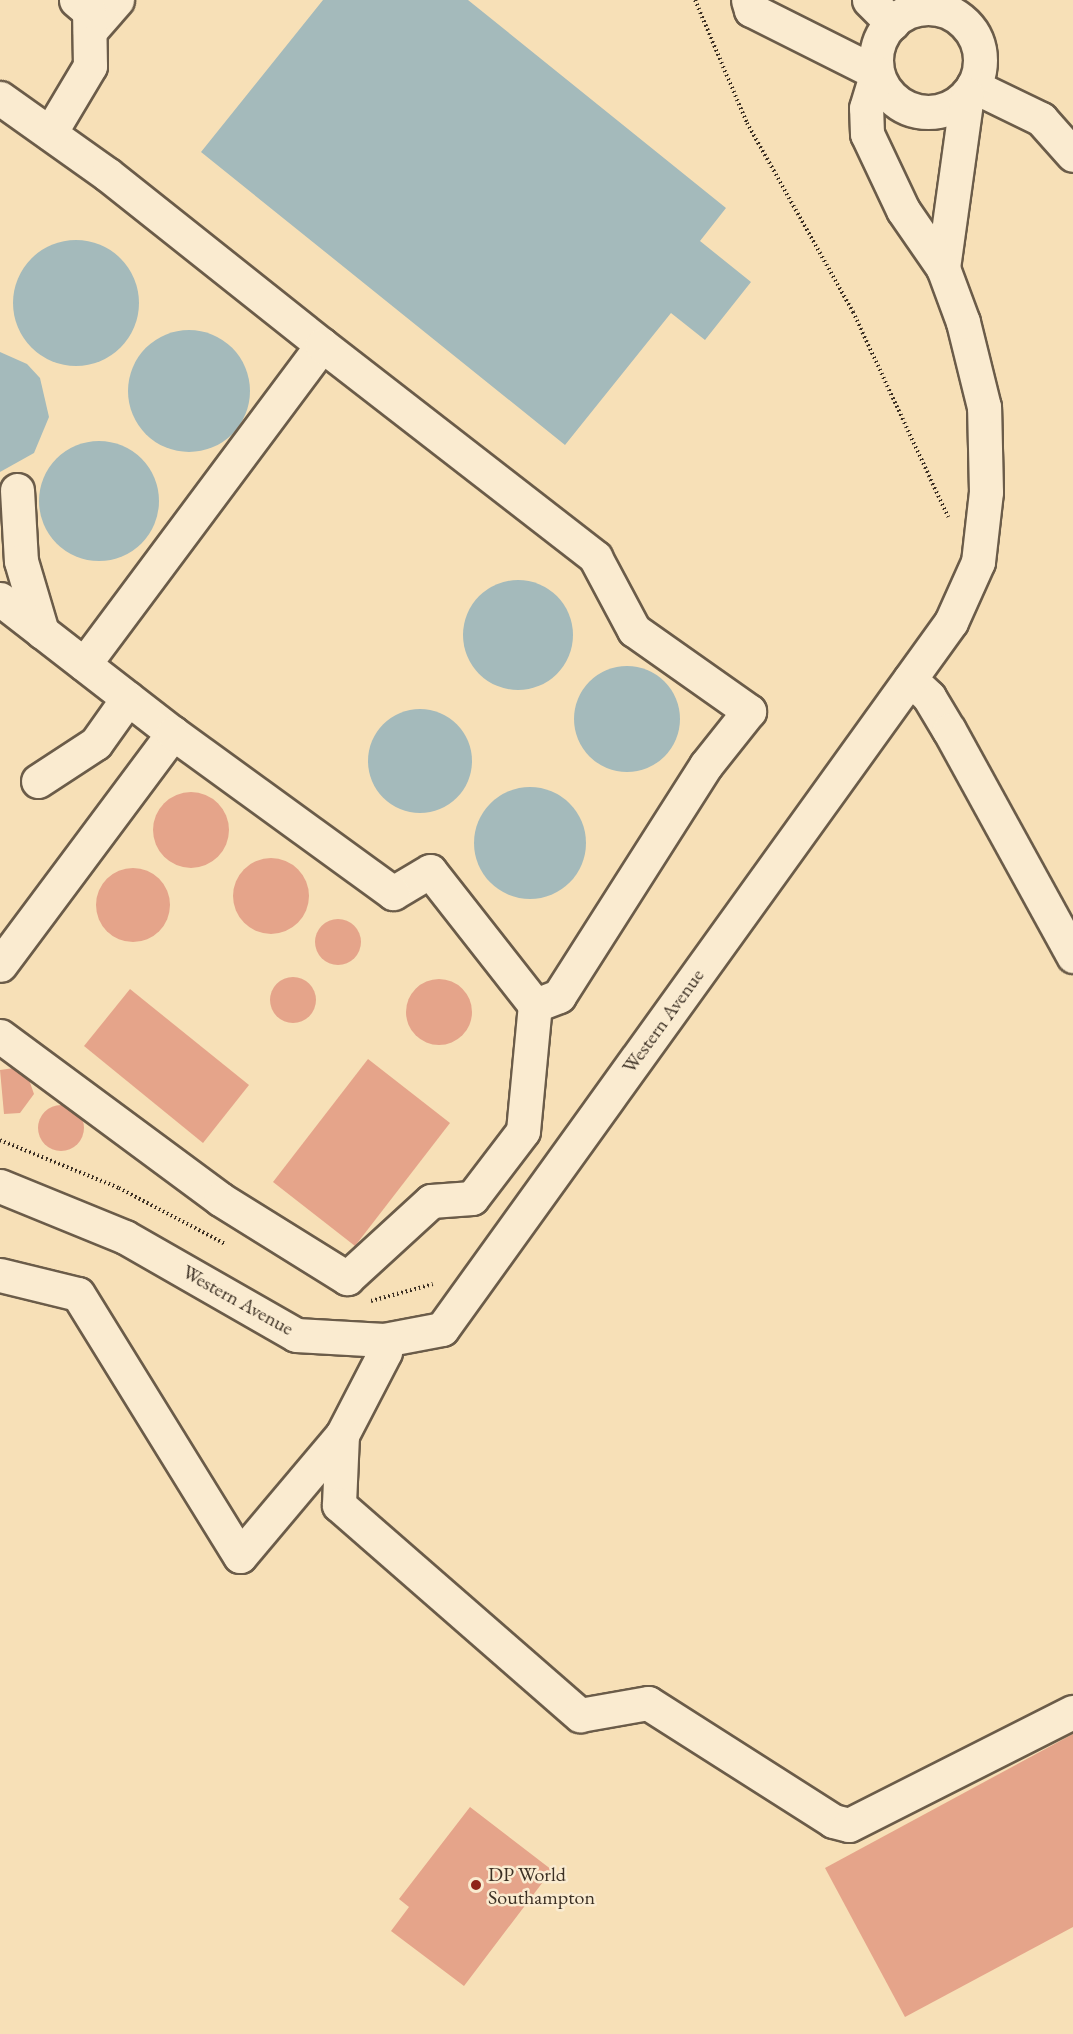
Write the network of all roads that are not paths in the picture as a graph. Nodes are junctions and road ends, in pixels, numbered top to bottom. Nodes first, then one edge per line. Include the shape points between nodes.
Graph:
1 (76, 0) edge
2 (117, 0) edge
3 (748, 0) edge
4 (869, 0) edge
5 (892, 23) junction
6 (90, 31) junction
7 (877, 73) junction
8 (970, 91) junction
9 (0, 98) edge
10 (50, 133) junction
11 (1073, 155) edge
12 (943, 268) junction
13 (322, 345) junction
14 (17, 490) dead end
15 (0, 599) edge
16 (42, 632) junction
17 (84, 664) junction
18 (910, 679) junction
19 (128, 698) junction
20 (173, 733) junction
21 (38, 781) dead end
22 (1073, 956) edge
23 (0, 965) edge
24 (535, 1005) junction
25 (0, 1036) edge
26 (0, 1186) edge
27 (0, 1275) edge
28 (384, 1340) junction
29 (342, 1436) junction
30 (1073, 1712) edge

1 - 6 street via 89,11
2 - 6 street
3 - 7 street via 751,10
4 - 5 street
5 - 7 street via 881,37
5 - 8 street via 921,8 953,14 966,24 980,54
6 - 10 street via 90,66
7 - 8 street via 894,100 908,108 939,111
7 - 12 street via 866,108 867,134 903,210
8 - 11 street via 1041,119
8 - 12 street
9 - 10 street
10 - 13 street
12 - 18 street, Western Avenue via 963,322 984,407 986,492 978,562 951,622
13 - 17 street
13 - 24 street via 595,557 634,630 749,711 700,773 559,996
14 - 16 street via 21,561
15 - 16 street
16 - 17 street
17 - 19 street
18 - 22 street via 929,696
18 - 28 street, Western Avenue via 442,1329
19 - 20 street
19 - 21 street via 96,743
20 - 23 street
20 - 24 street via 393,893 430,871
24 - 25 street via 523,1131 472,1198 431,1201 347,1278 220,1199
26 - 28 street, Western Avenue via 126,1237 296,1335
27 - 29 street via 78,1294 240,1556
28 - 29 street via 385,1352
29 - 30 street via 339,1505 580,1714 648,1703 832,1821 849,1825

